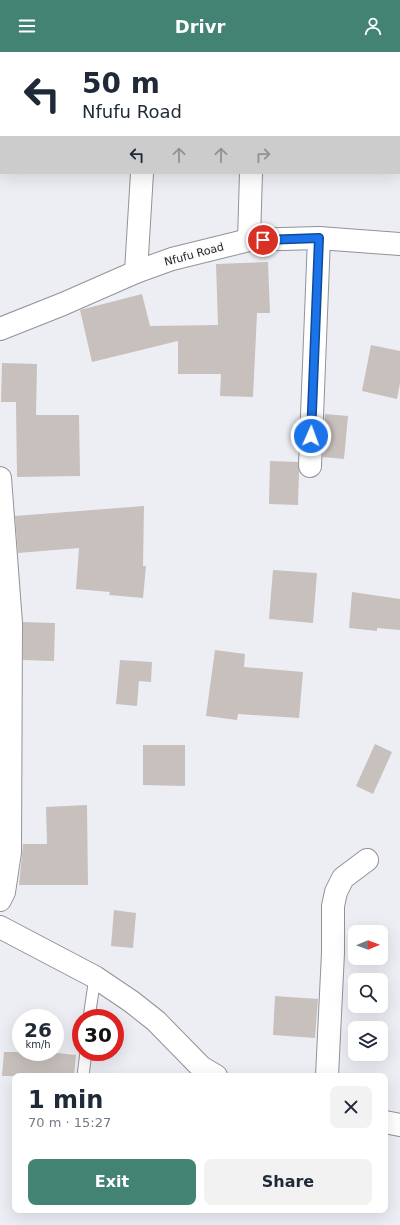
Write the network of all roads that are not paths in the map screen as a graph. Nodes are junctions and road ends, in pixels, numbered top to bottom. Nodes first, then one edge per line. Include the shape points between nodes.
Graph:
1 (142, 174) edge
2 (251, 174) edge
3 (319, 238) junction
4 (249, 240) junction
5 (400, 244) edge
6 (136, 272) junction
7 (0, 329) edge
8 (310, 466) dead end
9 (0, 478) edge
10 (367, 860) dead end
11 (0, 900) edge
12 (0, 927) edge
13 (95, 977) junction
14 (90, 1009) edge
15 (85, 1061) edge
16 (83, 1073) edge
17 (211, 1073) edge
18 (327, 1073) edge
19 (388, 1123) edge
20 (400, 1125) edge

1 - 6 street
2 - 4 street
3 - 4 street, Nfufu Road
3 - 5 street, Nfufu Road
3 - 8 street
4 - 6 street, Nfufu Road via 172,259
6 - 7 street, Nfufu Road
9 - 11 street via 11,623 10,852 4,892
10 - 18 street via 343,878 333,906 334,952
12 - 13 street
13 - 14 lane
13 - 17 street via 156,1021 201,1067
15 - 16 lane
19 - 20 street

